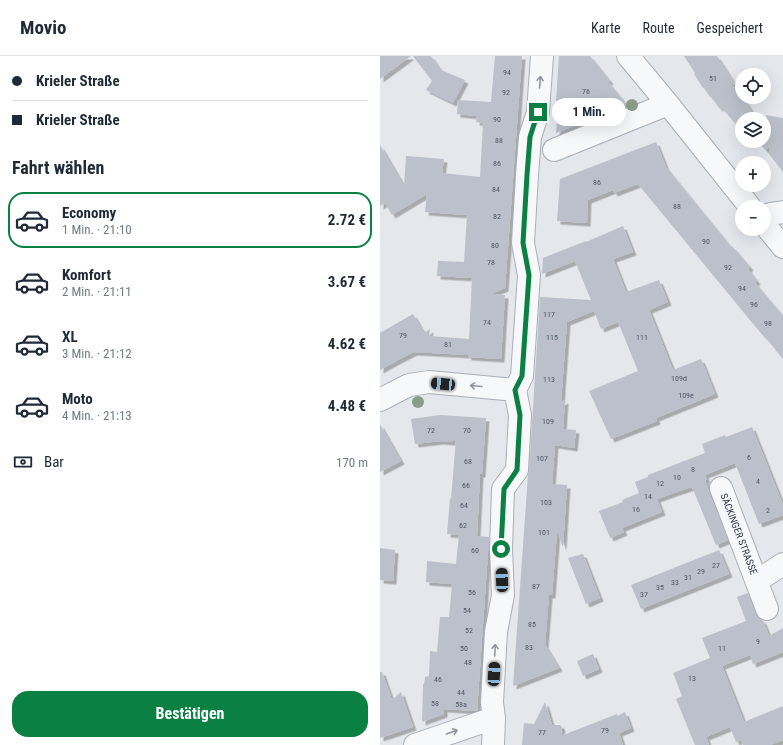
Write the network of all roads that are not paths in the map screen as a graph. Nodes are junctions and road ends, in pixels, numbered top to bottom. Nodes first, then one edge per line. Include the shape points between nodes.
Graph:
1 (542, 56) edge
2 (628, 56) edge
3 (668, 104) junction
4 (554, 150) dead end
5 (744, 200) edge
6 (783, 212) edge
7 (771, 214) edge
8 (771, 232) edge
9 (783, 247) edge
10 (515, 390) junction
11 (380, 400) edge
12 (721, 488) dead end
13 (783, 564) edge
14 (757, 581) junction
15 (767, 609) dead end
16 (494, 718) junction
17 (415, 745) edge
18 (493, 745) edge

10 -> 1 street via 522,376 529,275 523,243 527,175 530,137 538,112
2 - 3 street
3 - 4 street
3 - 5 street
6 - 7 street
8 - 9 street
10 -> 11 street via 429,382 409,385
16 -> 10 street via 492,702 496,632 502,596 504,489 517,470 520,415
12 - 14 street, SÄCKINGER STRASSE
13 - 14 street, SÄCKINGER STRASSE
14 - 15 street, SÄCKINGER STRASSE
17 -> 16 street
16 - 18 street

